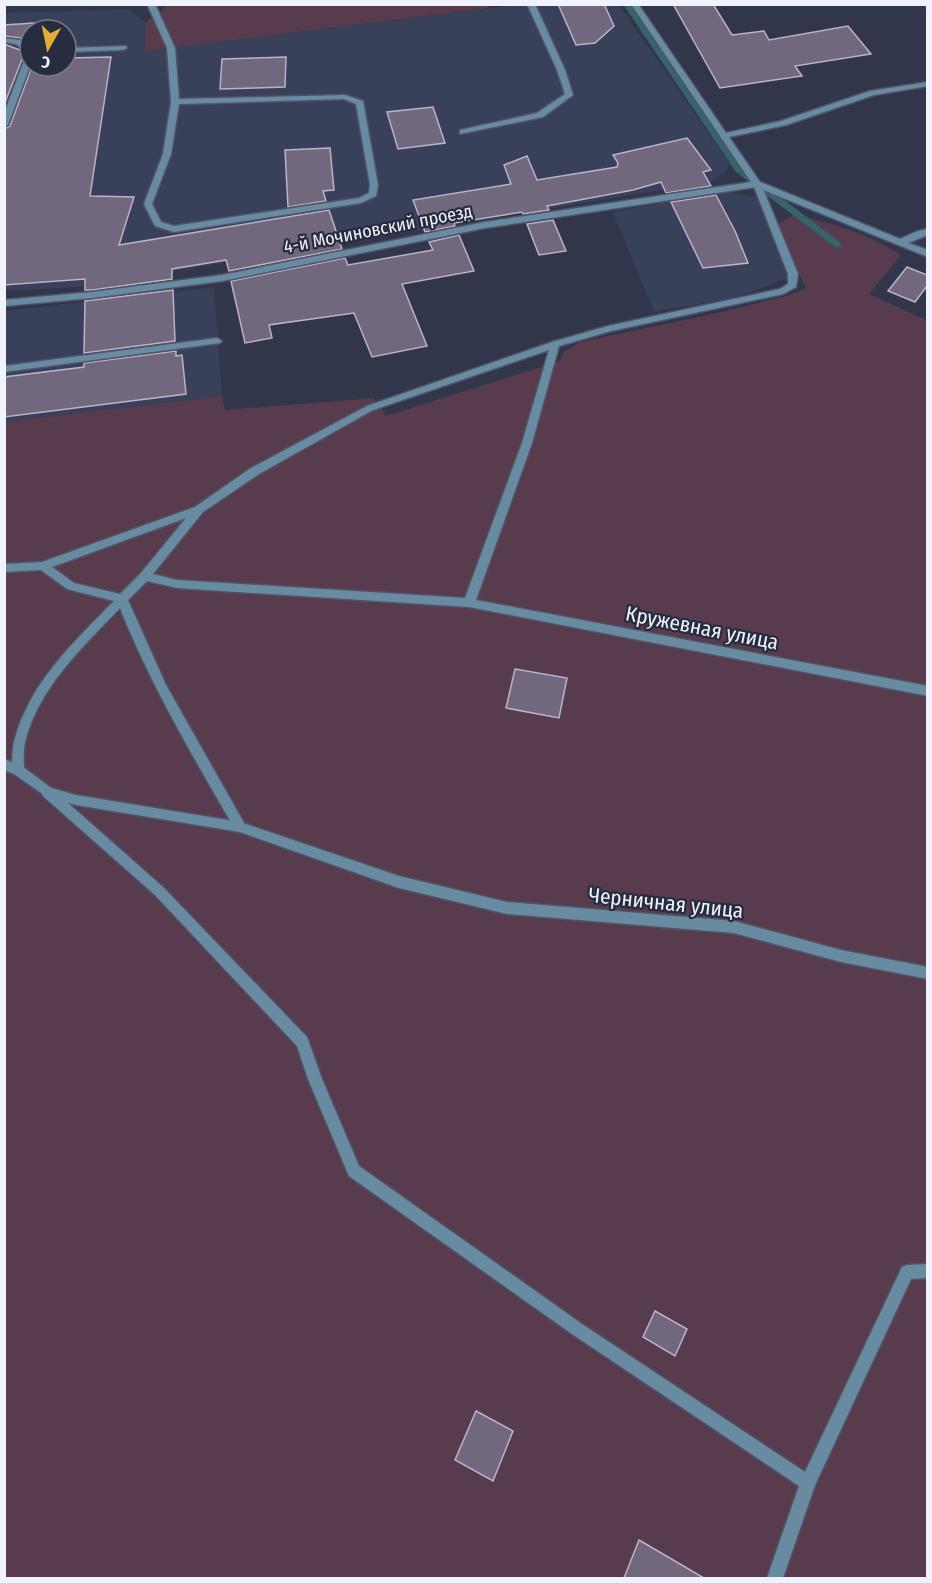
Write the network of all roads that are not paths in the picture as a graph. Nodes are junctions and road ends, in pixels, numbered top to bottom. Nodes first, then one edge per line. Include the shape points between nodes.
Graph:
1 (151, 4) edge
2 (531, 4) edge
3 (634, 4) edge
4 (123, 48) dead end
5 (78, 50) edge
6 (21, 78) edge
7 (927, 84) edge
8 (175, 102) junction
9 (4, 125) edge
10 (463, 132) dead end
11 (723, 136) junction
12 (757, 184) junction
13 (927, 232) edge
14 (902, 242) junction
15 (927, 254) edge
16 (4, 303) edge
17 (217, 341) dead end
18 (555, 344) junction
19 (4, 369) edge
20 (199, 509) junction
21 (43, 566) junction
22 (4, 568) edge
23 (145, 576) junction
24 (122, 599) junction
25 (469, 603) junction
26 (927, 691) edge
27 (4, 764) edge
28 (18, 770) junction
29 (47, 792) junction
30 (240, 827) junction
31 (927, 973) edge
32 (927, 1271) edge
33 (808, 1483) junction
34 (775, 1578) edge

1 - 8 street via 171,48
2 - 10 street via 568,95 540,115
3 - 11 street
4 - 5 street
6 - 9 street
7 - 11 street via 873,93 783,123
8 - 8 street via 354,99 360,103 373,194 361,200 174,229 159,224 148,204 167,154
11 - 12 street
12 - 14 street
12 - 16 street, 4-й Мочиновский проезд via 485,225 222,278
12 - 18 street via 793,274 793,285 773,294 611,328
13 - 14 street
14 - 15 street
17 - 19 street
18 - 20 street via 370,408 255,471
18 - 25 street via 529,437
20 - 21 street
20 - 23 street
21 - 22 street
21 - 24 street via 70,586
23 - 24 street
23 - 25 street, Кружевная улица via 177,584
24 - 28 street via 62,661 32,708 19,744
24 - 30 street via 139,645
25 - 26 street, Кружевная улица
27 - 28 street
28 - 29 street
29 - 30 street, Черничная улица
29 - 33 street via 159,891 302,1042 354,1171 577,1329
30 - 31 street, Черничная улица via 399,882 507,908 734,927 841,956
32 - 33 street via 908,1272
33 - 34 street

